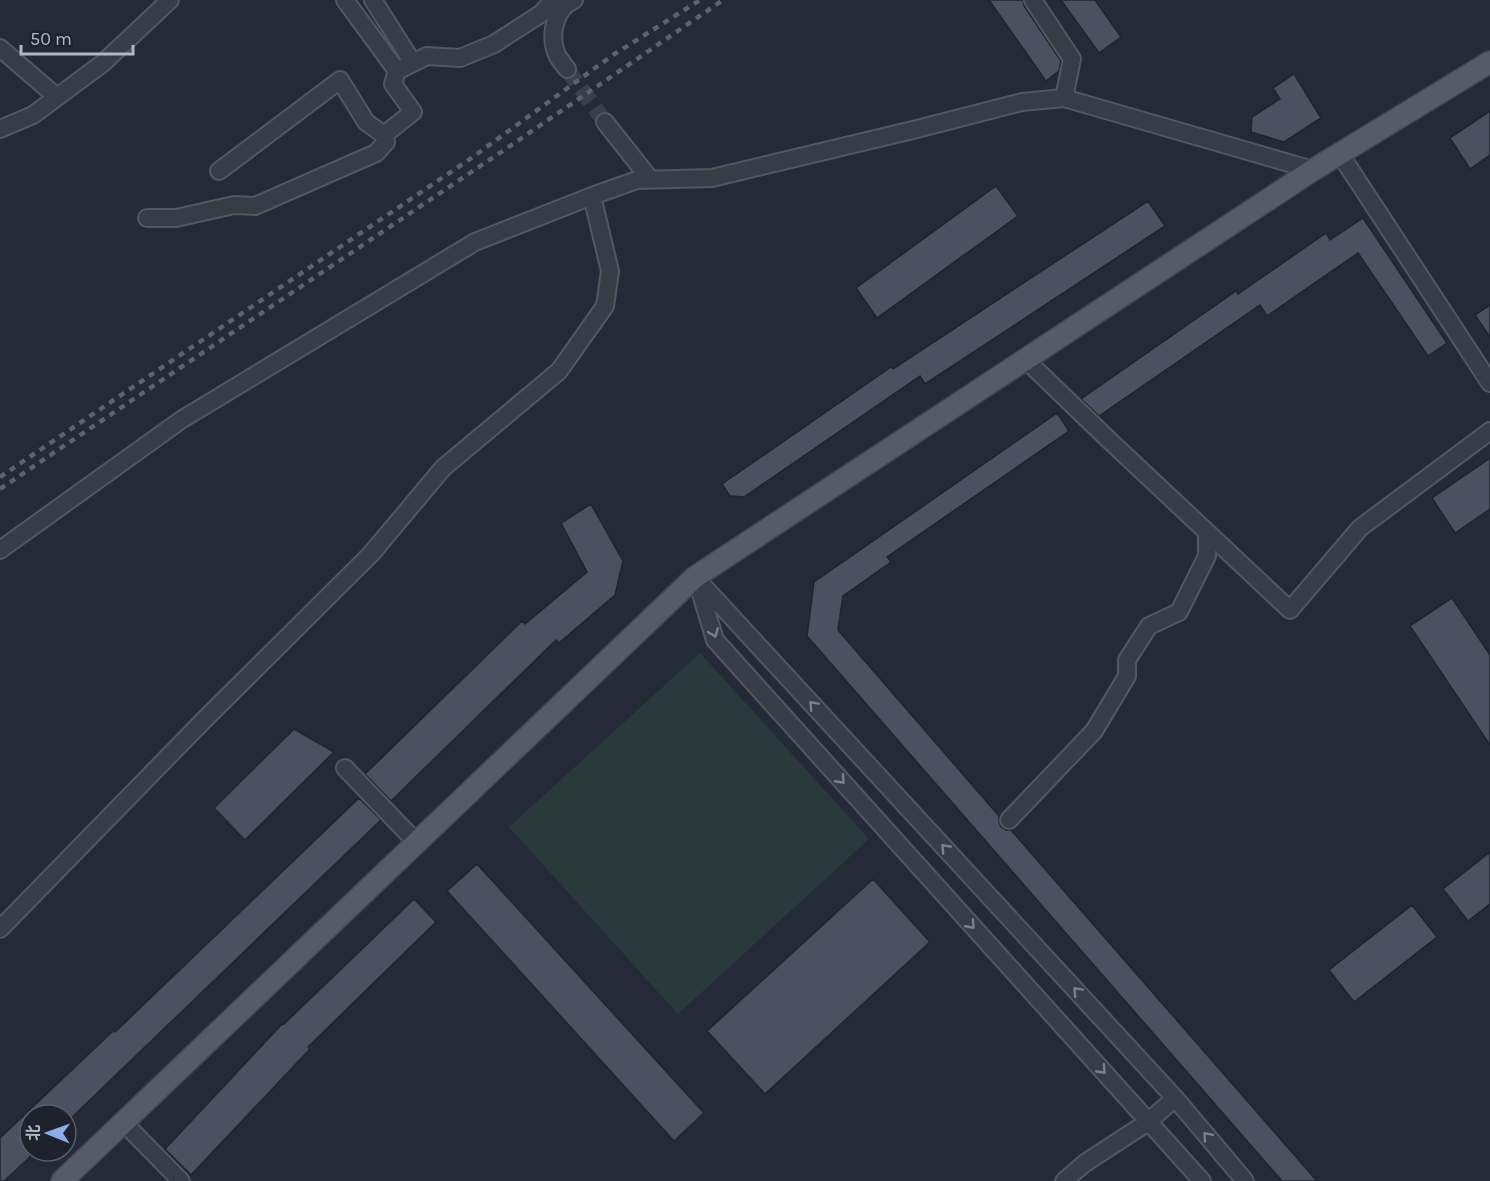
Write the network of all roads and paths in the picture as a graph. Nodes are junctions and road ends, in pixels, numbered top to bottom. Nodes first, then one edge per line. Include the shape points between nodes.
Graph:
1 (171, 0) edge
2 (345, 0) edge
3 (373, 0) edge
4 (553, 0) edge
5 (574, 0) edge
6 (1033, 0) edge
7 (0, 48) edge
8 (1490, 62) edge
9 (413, 63) junction
10 (567, 69) tunnel mouth
11 (397, 71) junction
12 (57, 97) junction
13 (1064, 98) junction
14 (605, 122) tunnel mouth
15 (0, 129) edge
16 (384, 135) junction
17 (1340, 154) junction
18 (1313, 170) junction
19 (219, 171) dead end
20 (650, 179) junction
21 (592, 196) junction
22 (147, 218) dead end
23 (1026, 360) junction
24 (1490, 384) edge
25 (1490, 431) edge
26 (1207, 532) junction
27 (0, 550) edge
28 (695, 578) junction
29 (345, 768) dead end
30 (1009, 820) dead end
31 (417, 843) junction
32 (0, 929) edge
33 (1175, 1098) junction
34 (1148, 1122) junction
35 (124, 1123) junction
36 (62, 1181) edge
37 (181, 1181) edge
38 (1064, 1181) edge
39 (1202, 1181) edge
40 (1245, 1181) edge

1 - 12 street via 103,63
2 - 11 street
3 - 9 street
4 - 9 street via 542,13 495,44 460,58 427,56
5 - 10 street via 565,6 554,31 554,45
6 - 13 street via 1072,59
7 - 12 street
8 - 17 main road
9 - 11 street
11 - 16 street via 393,84 413,112
12 - 15 street via 33,115
13 - 18 street
13 - 20 street via 1022,102 712,178
14 - 20 street
16 - 19 street via 366,122 340,80
16 - 22 street via 386,142 376,153 255,206 234,205 177,218
17 - 18 main road
17 - 24 street
18 - 23 main road
20 - 21 street
21 - 27 street via 475,242 182,420
21 - 32 street via 610,271 605,306 559,371 443,468 371,554
23 - 26 street
23 - 28 main road
25 - 26 street via 1360,528 1290,610
26 - 30 street via 1207,556 1179,612 1149,626 1127,660 1127,676 1094,731
28 - 31 main road
33 -> 28 street
28 -> 34 street via 715,640
29 - 31 street
31 - 35 main road
33 - 34 street
40 -> 33 street
34 - 38 street
34 - 39 street
35 - 36 main road
35 - 37 street

